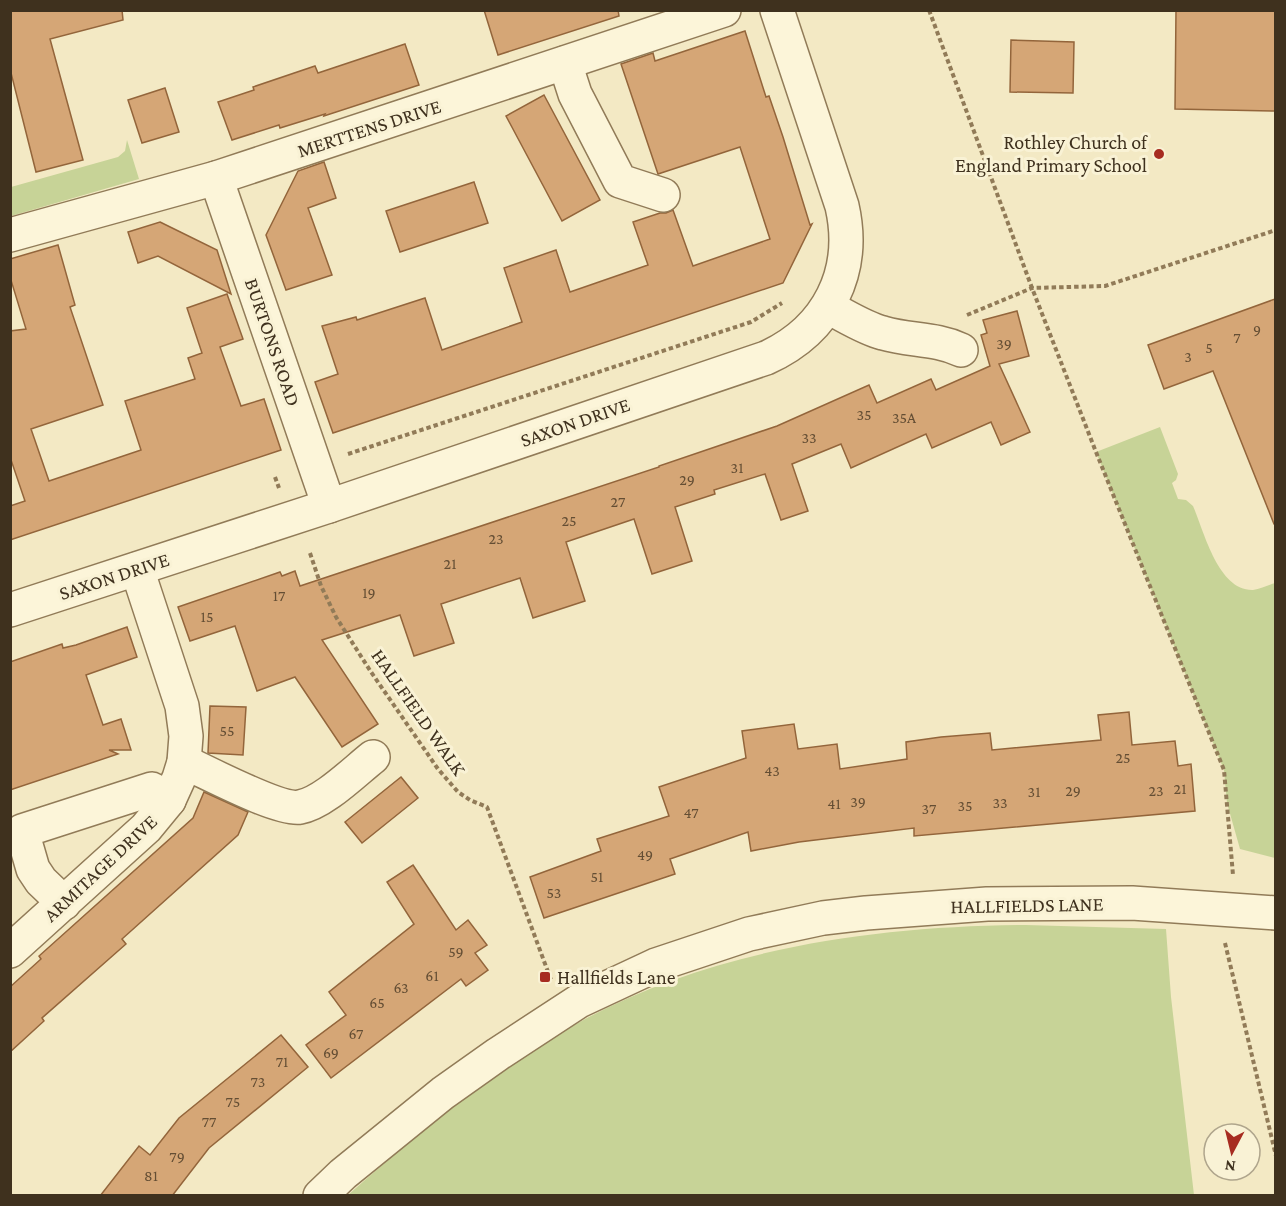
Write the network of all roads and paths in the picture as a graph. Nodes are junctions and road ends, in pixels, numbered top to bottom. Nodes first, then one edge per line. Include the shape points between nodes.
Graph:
1 (724, 10) edge
2 (777, 10) edge
3 (930, 10) edge
4 (565, 63) junction
5 (216, 178) junction
6 (663, 195) dead end
7 (1275, 230) edge
8 (10, 235) edge
9 (1032, 288) junction
10 (788, 297) dead end
11 (828, 307) junction
12 (959, 335) joint
13 (315, 465) junction
14 (329, 506) junction
15 (310, 553) dead end
16 (137, 569) junction
17 (10, 610) edge
18 (373, 757) dead end
19 (184, 762) junction
20 (169, 800) junction
21 (64, 903) junction
22 (1228, 908) junction
23 (1275, 913) edge
24 (10, 951) edge
25 (563, 1010) junction
26 (1275, 1156) edge
27 (320, 1196) edge

1 - 4 street, MERTTENS DRIVE
2 - 11 street, SAXON DRIVE via 847,226 842,271
3 - 9 path
4 - 5 street, MERTTENS DRIVE
4 - 6 street via 574,94 620,181
5 - 8 street, MERTTENS DRIVE
5 - 13 street, BURTONS ROAD
7 - 9 path via 1106,286
9 - 12 path
9 - 22 path via 1224,770
10 - 13 path via 751,322
11 - 12 street via 873,330 898,337 937,341
11 - 14 street, SAXON DRIVE via 794,344 766,358
13 - 14 street, BURTONS ROAD
14 - 16 street, SAXON DRIVE
15 - 25 path, HALLFIELD WALK via 336,617 438,769 458,792 487,807
16 - 17 street, SAXON DRIVE
16 - 19 street, ARMITAGE DRIVE via 182,706
18 - 19 street via 320,798 300,807 261,797
19 - 20 street, ARMITAGE DRIVE
20 - 21 street, ARMITAGE DRIVE via 146,828
20 - 21 street via 152,789 22,831 33,869
21 - 24 street, ARMITAGE DRIVE
22 - 23 street, HALLFIELDS LANE
22 - 25 street, HALLFIELDS LANE via 987,903 823,918 693,951 612,984
22 - 26 path via 1227,954
25 - 27 street, HALLFIELDS LANE via 443,1093

